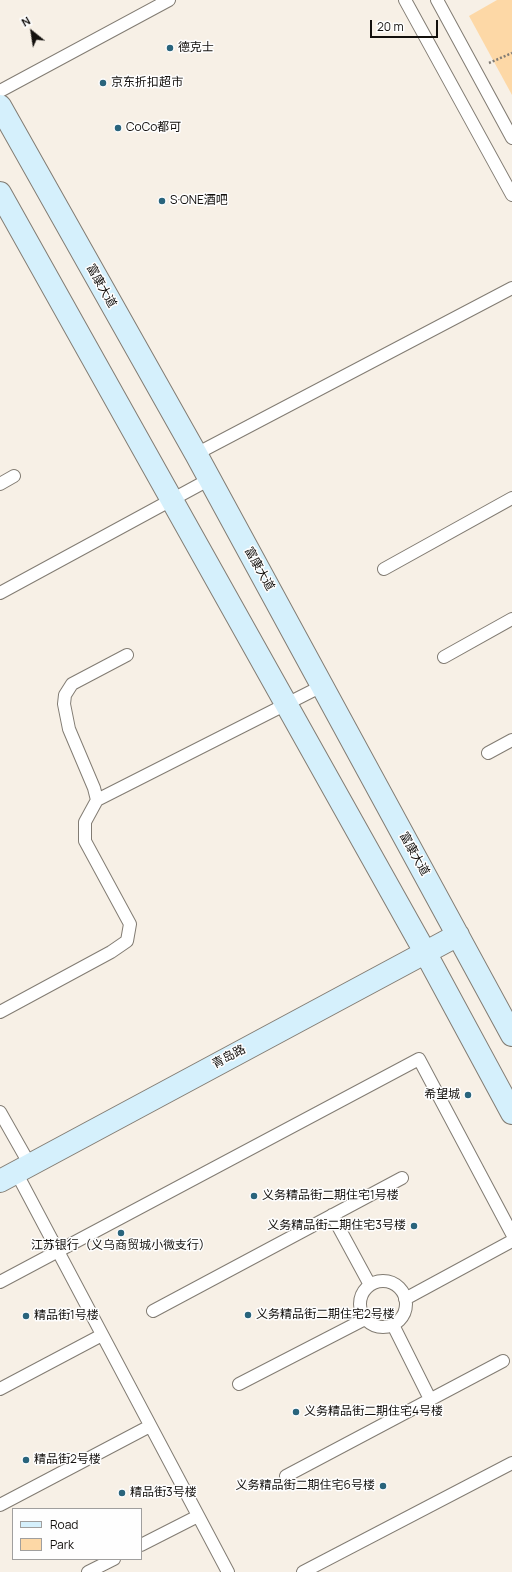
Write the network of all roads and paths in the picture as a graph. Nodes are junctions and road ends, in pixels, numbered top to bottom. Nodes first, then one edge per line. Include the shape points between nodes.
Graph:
1 (169, 0) edge
2 (405, 0) edge
3 (437, 0) edge
4 (512, 53) edge
5 (474, 69) junction
6 (0, 91) edge
7 (0, 106) edge
8 (512, 138) edge
9 (0, 193) edge
10 (512, 195) edge
11 (512, 288) edge
12 (196, 454) junction
13 (14, 476) dead end
14 (210, 479) junction
15 (0, 484) edge
16 (512, 498) edge
17 (172, 500) junction
18 (384, 569) dead end
19 (0, 593) edge
20 (512, 619) edge
21 (127, 656) dead end
22 (444, 657) dead end
23 (322, 686) junction
24 (286, 703) junction
25 (512, 740) edge
26 (488, 753) dead end
27 (97, 800) junction
28 (458, 935) junction
29 (425, 952) junction
30 (0, 1012) edge
31 (510, 1028) edge
32 (0, 1112) edge
33 (512, 1113) edge
34 (15, 1173) edge
35 (402, 1178) dead end
36 (332, 1215) junction
37 (512, 1234) edge
38 (512, 1241) edge
39 (58, 1251) junction
40 (0, 1282) edge
41 (370, 1285) junction
42 (405, 1300) junction
43 (153, 1311) dead end
44 (365, 1319) junction
45 (393, 1325) junction
46 (102, 1335) junction
47 (503, 1361) dead end
48 (239, 1384) dead end
49 (0, 1389) edge
50 (430, 1399) junction
51 (150, 1426) junction
52 (512, 1463) edge
53 (286, 1476) dead end
54 (0, 1505) edge
55 (198, 1516) junction
56 (142, 1544) edge
57 (112, 1560) edge
58 (88, 1572) edge
59 (228, 1572) edge
60 (303, 1572) edge

1 - 6 lane
2 - 10 lane
3 - 5 lane
4 - 5 path
5 - 8 lane
7 - 12 street, 富康大道
9 - 17 street
11 - 12 lane
12 - 14 street, 富康大道
13 - 15 lane
14 - 17 lane
14 - 23 street, 富康大道
16 - 18 lane
17 - 19 lane
17 - 24 street
20 - 22 lane
21 - 27 lane via 72,684 65,695 65,714
23 - 24 lane
23 - 28 street, 富康大道
24 - 27 lane
24 - 29 street
25 - 26 lane
27 - 30 lane via 85,822 85,841 130,924 127,941
28 - 29 street, 青岛路
28 - 31 street, 富康大道
29 - 33 street
29 - 34 street, 青岛路
32 - 34 lane
34 - 39 lane
35 - 36 lane
36 - 41 lane
36 - 43 lane
37 - 39 lane via 419,1059
38 - 42 lane
39 - 40 lane
39 - 46 lane
41 - 42 lane via 384,1281 391,1283 397,1287
41 - 44 lane via 361,1297 360,1305
42 - 45 lane via 403,1314
44 - 45 lane via 378,1326
44 - 48 lane
45 - 50 lane
46 - 49 lane
46 - 51 lane
47 - 50 lane
50 - 53 lane
51 - 54 lane
51 - 55 lane
52 - 60 lane
55 - 56 lane
55 - 59 lane
57 - 58 lane

